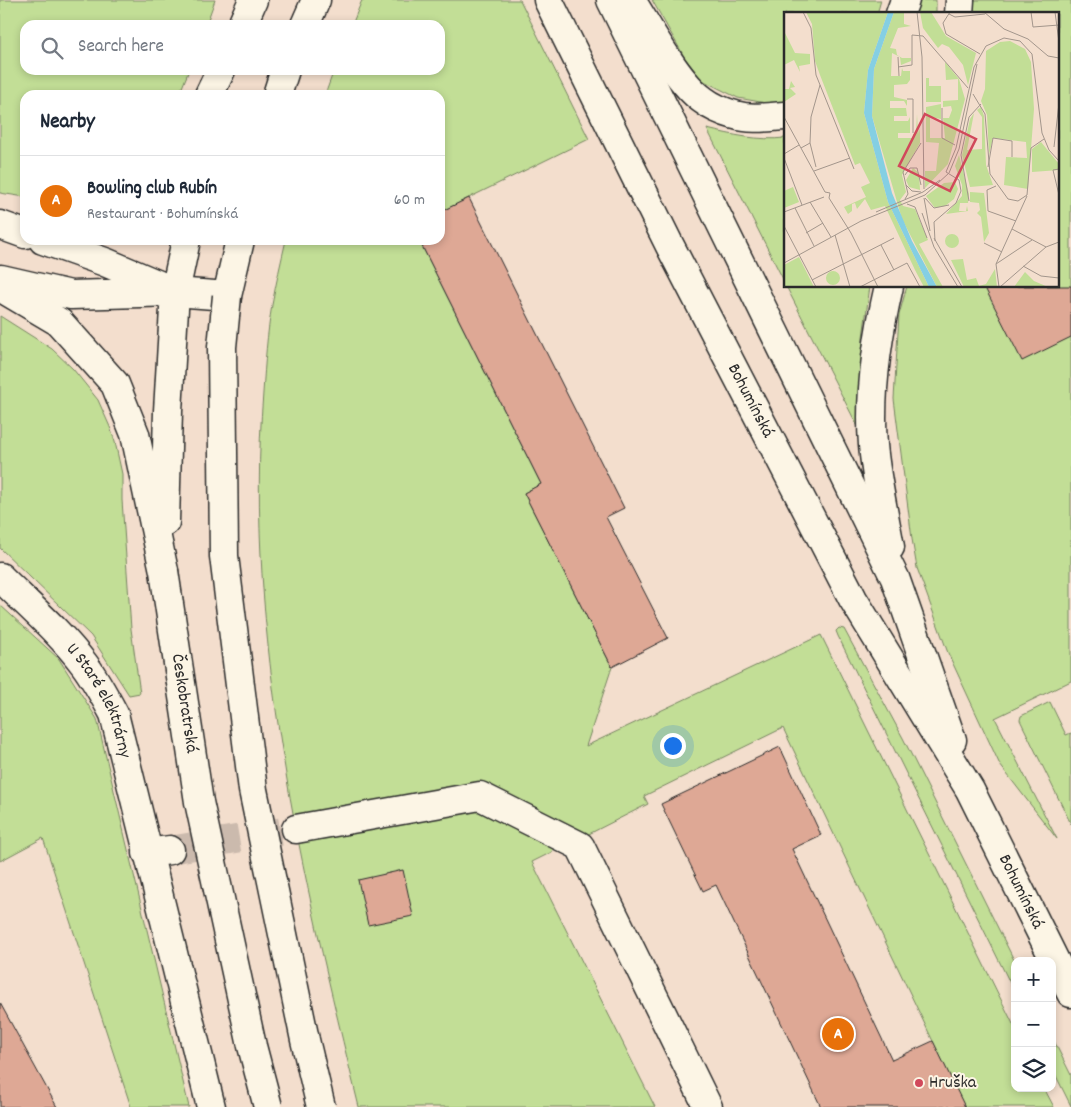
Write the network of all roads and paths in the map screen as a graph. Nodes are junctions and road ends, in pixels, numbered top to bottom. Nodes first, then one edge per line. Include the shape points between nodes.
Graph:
1 (253, 0) edge
2 (316, 0) edge
3 (548, 0) edge
4 (611, 0) edge
5 (631, 0) edge
6 (905, 0) edge
7 (901, 12) edge
8 (244, 20) edge
9 (306, 20) edge
10 (218, 75) edge
11 (227, 75) edge
12 (283, 75) edge
13 (211, 90) edge
14 (223, 90) edge
15 (279, 90) edge
16 (784, 116) edge
17 (20, 224) edge
18 (0, 225) edge
19 (20, 232) edge
20 (57, 245) edge
21 (185, 245) edge
22 (239, 245) edge
23 (0, 279) edge
24 (0, 287) edge
25 (889, 288) edge
26 (175, 292) junction
27 (227, 296) junction
28 (164, 571) junction
29 (0, 577) edge
30 (895, 578) junction
31 (970, 790) junction
32 (296, 829) tunnel mouth
33 (1071, 993) edge
34 (211, 1107) edge
35 (268, 1107) edge
36 (322, 1107) edge
37 (708, 1107) edge

1 - 8 main road
2 - 9 main road
3 - 31 main road, Bohumínská via 670,246 853,599
4 - 30 main road, Bohumínská
5 - 16 main road via 685,83 702,100 736,115 752,118
6 - 7 main road
10 - 13 main road
11 - 14 main road
12 - 15 main road
17 - 18 main road
18 - 19 main road
20 - 26 main road
21 - 26 main road, Českobratrská
22 - 27 main road
23 - 26 main road via 71,295
24 - 28 main road via 59,322 115,384 135,434
25 - 30 main road via 876,352 872,414 876,473
26 - 27 main road
26 - 28 main road, Českobratrská
27 - 36 main road, bridge via 222,348 224,556 253,790
28 - 35 main road, Českobratrská, bridge via 199,802
29 - 34 main road, U Staré elektrárny via 83,662 114,714 159,852
30 - 31 main road, Bohumínská
31 - 33 main road, Bohumínská
32 - 37 main road via 480,796 580,846

